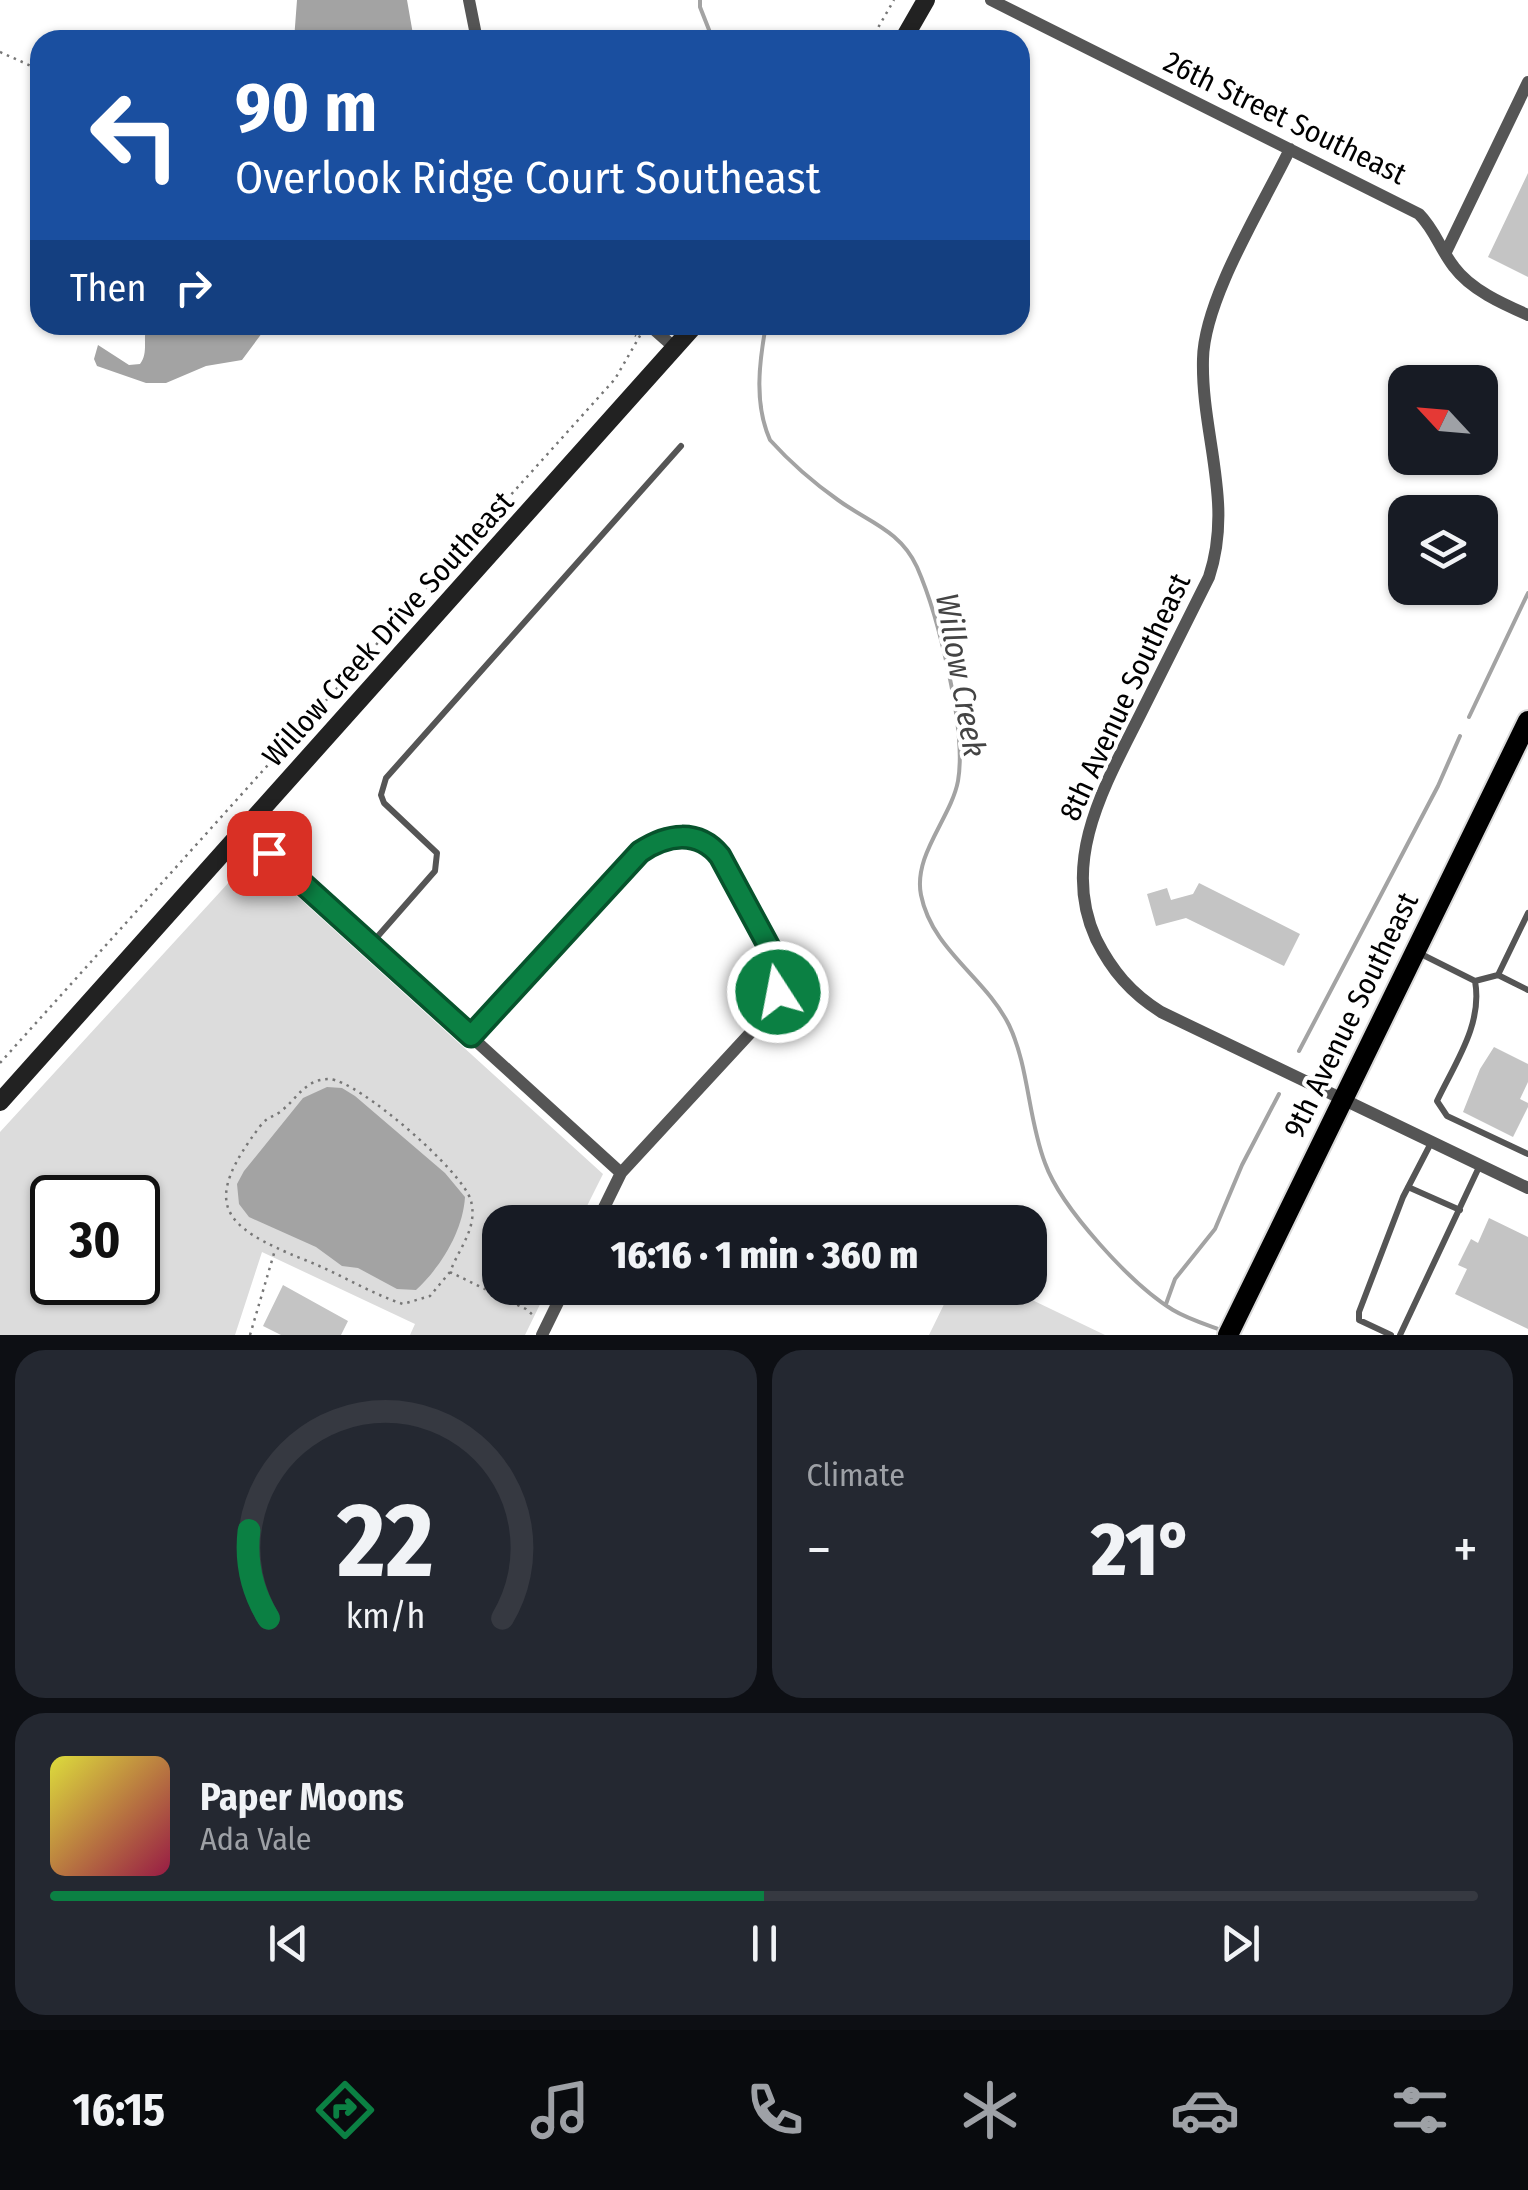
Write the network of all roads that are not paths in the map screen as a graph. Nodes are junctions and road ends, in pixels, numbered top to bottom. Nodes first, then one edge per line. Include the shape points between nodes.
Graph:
1 (469, 0) edge
2 (926, 0) edge
3 (991, 0) edge
4 (475, 30) edge
5 (909, 30) edge
6 (1528, 82) edge
7 (1290, 149) junction
8 (1446, 252) junction
9 (1528, 315) edge
10 (660, 335) edge
11 (686, 335) edge
12 (675, 348) junction
13 (681, 446) dead end
14 (1528, 721) edge
15 (244, 830) junction
16 (1528, 913) edge
17 (370, 945) junction
18 (1416, 952) junction
19 (1498, 975) junction
20 (1475, 981) junction
21 (1528, 990) edge
22 (471, 1036) junction
23 (1343, 1100) junction
24 (0, 1102) edge
25 (1431, 1142) junction
26 (1528, 1154) edge
27 (1480, 1165) junction
28 (621, 1173) junction
29 (1408, 1187) junction
30 (1528, 1188) edge
31 (605, 1205) edge
32 (1460, 1210) junction
33 (557, 1305) edge
34 (544, 1331) edge
35 (1228, 1335) edge
36 (1391, 1335) edge
37 (1400, 1335) edge

1 - 4 street
2 - 5 main road
3 - 7 street, 26th Street Southeast
6 - 8 street
7 - 8 street, 26th Street Southeast via 1419,214
7 - 23 street, 8th Avenue Southeast via 1206,328 1202,362 1220,519 1217,552 1106,783 1086,840 1082,879 1086,917 1125,985 1161,1012
8 - 9 street, 26th Street Southeast via 1471,283
10 - 12 street
11 - 12 main road, Willow Creek Drive Southeast
12 - 15 main road, Willow Creek Drive Southeast
13 - 17 lane via 386,778 384,803 438,861
14 - 18 main road, 9th Avenue Southeast
15 - 17 street
15 - 24 main road, Willow Creek Drive Southeast
16 - 19 lane
17 - 22 street
18 - 20 lane
18 - 23 main road, 9th Avenue Southeast
19 - 20 lane
19 - 21 lane
20 - 26 lane via 1476,1020 1438,1108
22 - 28 street
22 - 28 street via 640,852 681,836 709,844 774,956 778,992 766,1016
23 - 25 street, 8th Avenue Southeast
23 - 35 main road, 9th Avenue Southeast
25 - 27 street, 8th Avenue Southeast
25 - 29 lane
27 - 30 street, 8th Avenue Southeast
27 - 32 lane
28 - 31 street
29 - 32 lane
29 - 36 lane via 1359,1320
32 - 37 lane
33 - 34 street

